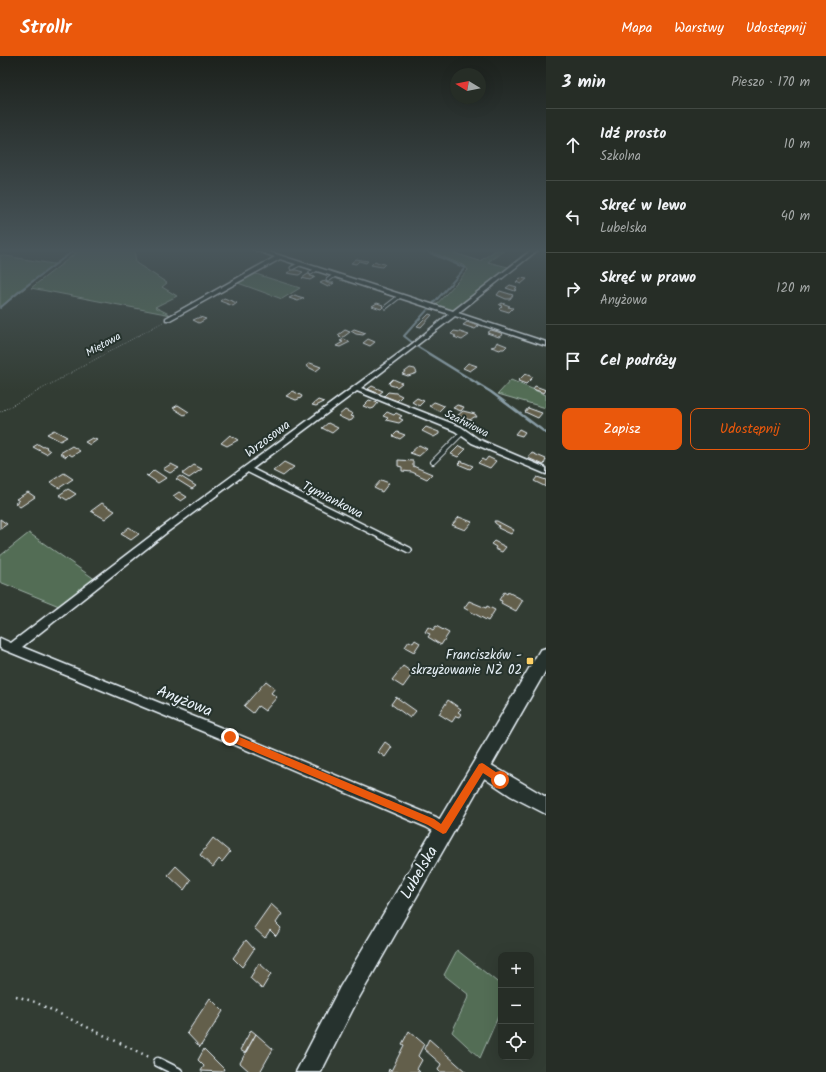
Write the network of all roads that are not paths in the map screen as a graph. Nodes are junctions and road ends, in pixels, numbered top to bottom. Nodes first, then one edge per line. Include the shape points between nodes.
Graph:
1 (208, 296) edge
2 (400, 296) edge
3 (401, 296) edge
4 (476, 296) edge
5 (386, 307) dead end
6 (454, 314) junction
7 (168, 319) road end
8 (546, 344) edge
9 (355, 388) junction
10 (463, 432) junction
11 (433, 462) dead end
12 (247, 468) junction
13 (546, 471) edge
14 (409, 550) dead end
15 (0, 643) edge
16 (13, 648) junction
17 (546, 655) edge
18 (482, 767) junction
19 (546, 806) edge
20 (443, 830) junction
21 (158, 1062) road end
22 (178, 1072) edge
23 (308, 1072) edge

1 - 7 street
2 - 5 lane
3 - 6 street
4 - 6 street, Wrzosowa
6 - 8 street
6 - 9 street, Wrzosowa
9 - 10 street, Szałwiowa
9 - 12 street, Wrzosowa
10 - 11 lane
10 - 13 street, Szałwiowa via 475,441
12 - 14 lane, Tymiankowa
12 - 16 street, Wrzosowa
15 - 16 street, Anyżowa
16 - 20 street, Anyżowa via 431,822
17 - 18 main road, Lubelska
18 - 19 street
18 - 20 main road, Lubelska
20 - 23 main road, Lubelska via 348,995
21 - 22 lane

